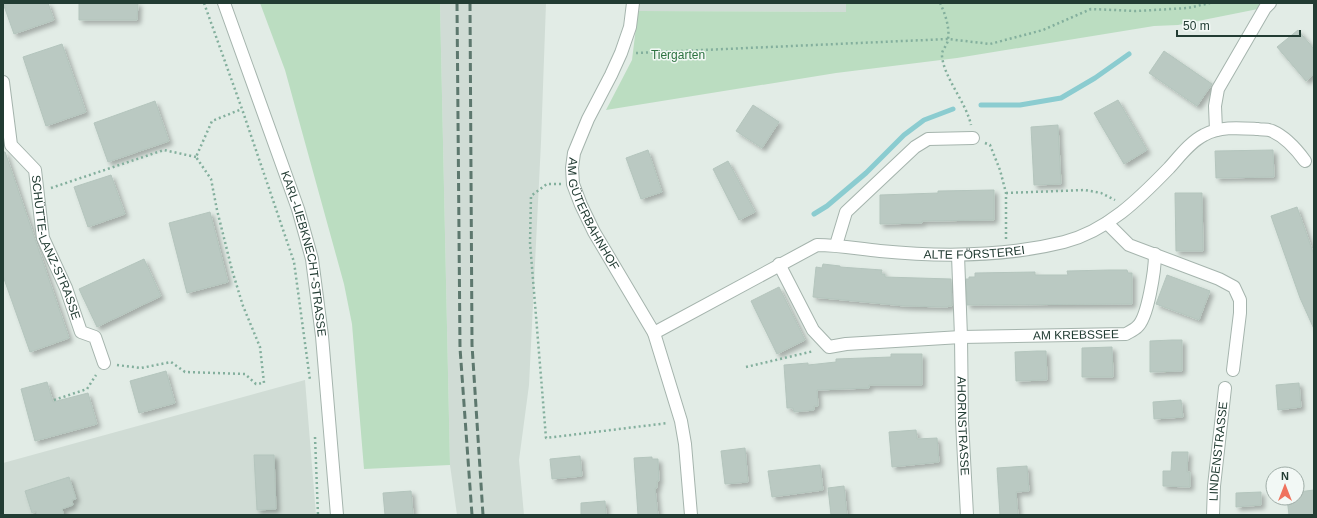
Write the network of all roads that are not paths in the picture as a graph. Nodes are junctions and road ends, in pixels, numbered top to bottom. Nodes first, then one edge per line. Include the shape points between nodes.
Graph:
1 (224, 3) edge
2 (633, 3) edge
3 (1270, 3) edge
4 (3, 82) edge
5 (1216, 130) junction
6 (973, 138) dead end
7 (1305, 161) dead end
8 (1107, 223) junction
9 (836, 244) junction
10 (1155, 254) junction
11 (958, 255) junction
12 (779, 264) junction
13 (654, 333) junction
14 (961, 337) junction
15 (104, 363) road end
16 (1234, 370) dead end
17 (1225, 388) dead end
18 (337, 515) edge
19 (691, 515) edge
20 (967, 515) edge
21 (1213, 515) edge

1 - 18 street, KARL-LIEBKNECHT-STRASSE via 298,209 312,259 322,336
2 - 13 street, AM GÜTERBAHNHOF via 630,27 621,53 574,153 573,184 594,232
3 - 5 street via 1218,89 1215,106
4 - 15 street, SCHÜTTE-LANZ-STRASSE via 11,145 35,170 43,238 66,288 81,332 95,337
5 - 7 street, ALTE FÖRSTEREI via 1272,130 1296,148
5 - 8 street, ALTE FÖRSTEREI via 1192,143 1143,195
6 - 9 street via 928,139 916,147 846,212
8 - 10 street via 1129,245
8 - 11 street, ALTE FÖRSTEREI via 1066,241 1039,247
9 - 11 street, ALTE FÖRSTEREI via 880,251
9 - 12 street, ALTE FÖRSTEREI via 817,244
10 - 14 street, AM KREBSSEE via 1145,313 1138,327 1126,334
10 - 16 street via 1234,287 1240,300
11 - 14 street
12 - 13 street, ALTE FÖRSTEREI
12 - 14 street, AM KREBSSEE via 813,330 829,347
13 - 19 street, AM GÜTERBAHNHOF via 681,421
14 - 20 street, AHORNSTRASSE
17 - 21 street, LINDENSTRASSE

